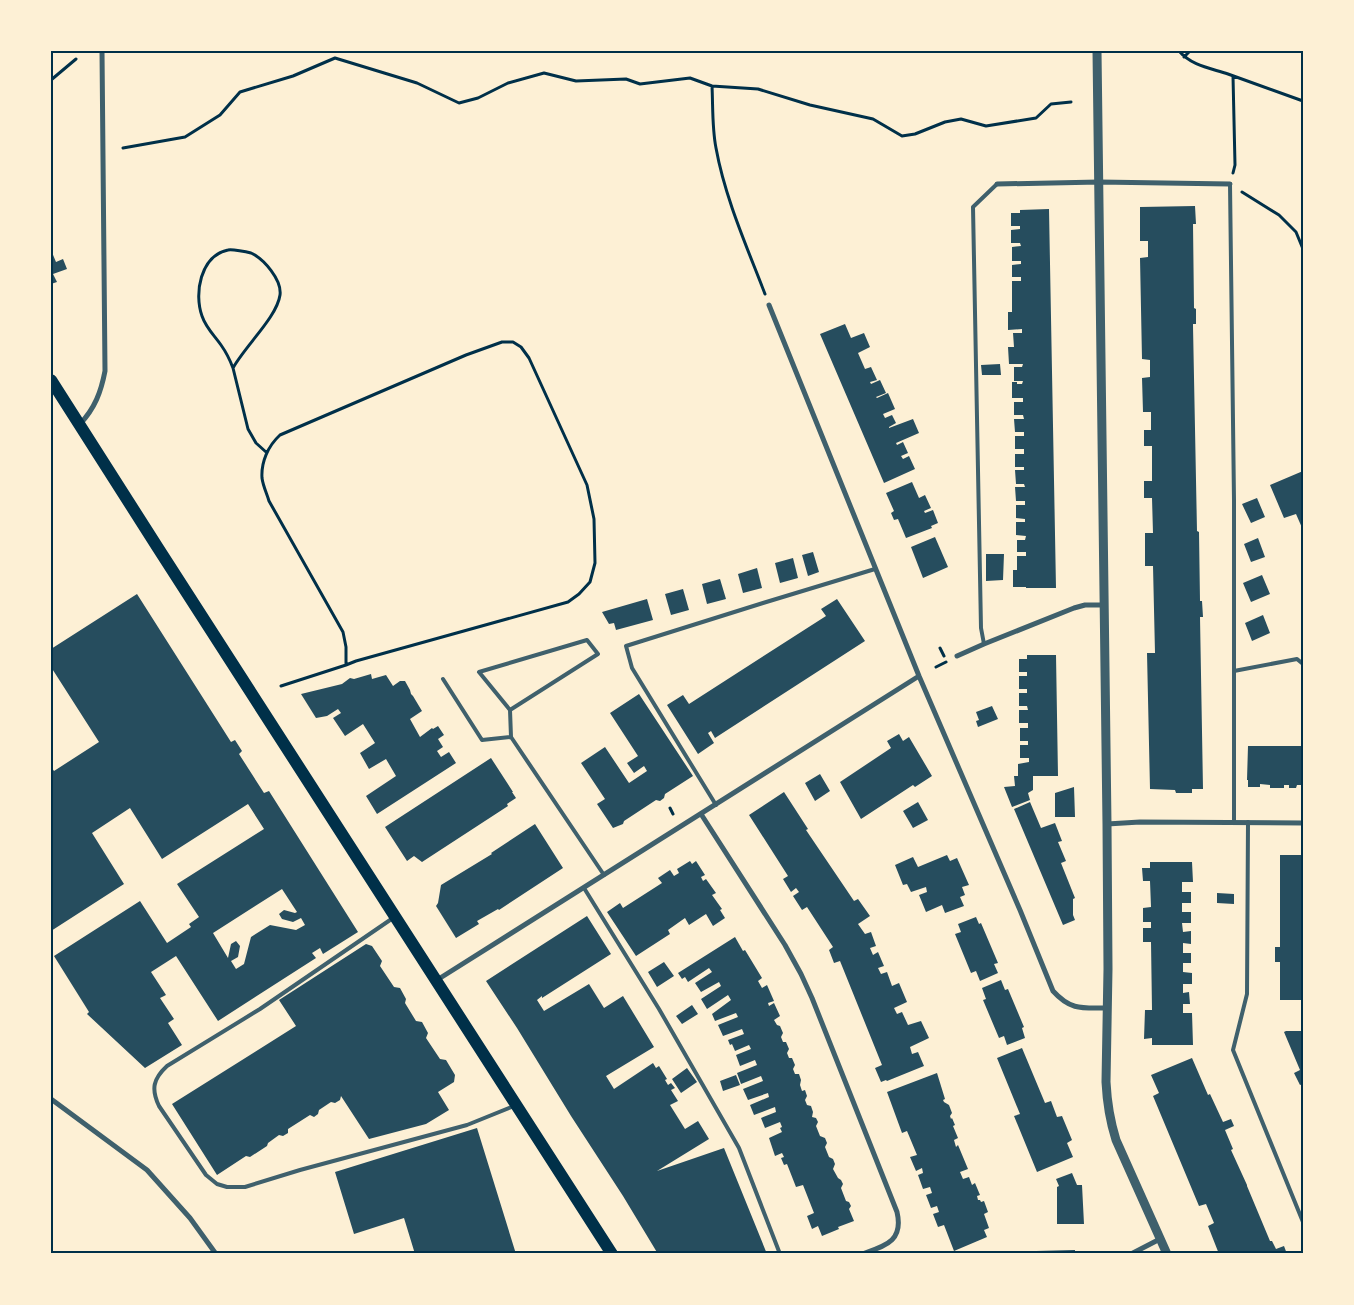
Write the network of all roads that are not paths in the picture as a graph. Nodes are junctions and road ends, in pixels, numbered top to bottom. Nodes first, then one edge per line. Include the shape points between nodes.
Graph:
1 (102, 51) edge
2 (1097, 51) edge
3 (1098, 182) junction
4 (997, 184) joint
5 (1230, 184) joint
6 (769, 305) road end
7 (51, 380) edge
8 (80, 424) junction
9 (875, 569) junction
10 (1105, 605) junction
11 (984, 644) junction
12 (957, 656) dead end
13 (1303, 664) edge
14 (1234, 671) junction
15 (919, 676) junction
16 (443, 679) dead end
17 (510, 710) junction
18 (512, 737) junction
19 (716, 805) junction
20 (701, 814) junction
21 (1234, 822) junction
22 (1248, 822) junction
23 (1303, 823) edge
24 (1107, 824) junction
25 (604, 875) junction
26 (584, 888) junction
27 (396, 916) junction
28 (437, 980) junction
29 (1108, 1008) junction
30 (51, 1099) edge
31 (516, 1105) junction
32 (1303, 1222) edge
33 (1160, 1239) junction
34 (216, 1254) edge
35 (612, 1254) edge
36 (780, 1254) edge
37 (862, 1254) edge
38 (1131, 1254) edge
39 (1166, 1254) edge

1 - 8 street via 105,371 98,400
2 - 3 street
3 - 4 street
3 - 5 street
3 - 10 street
4 - 11 lane via 973,207 981,628
5 - 14 lane
6 - 9 street
7 - 8 main road
8 - 27 main road
9 - 15 street
9 - 19 lane via 626,646 632,668
10 - 11 street via 1074,608
10 - 24 street
11 - 12 street
13 - 14 lane via 1297,659
14 - 21 lane
15 - 19 street
15 - 29 street via 1053,991 1061,1000 1082,1008
16 - 18 lane via 482,740
17 - 17 lane via 598,654 587,640 479,672
17 - 18 lane
18 - 25 lane
19 - 20 street
20 - 25 street
20 - 37 street via 801,974 896,1212 898,1227 892,1241
21 - 22 street
21 - 24 street
22 - 23 street
22 - 32 lane via 1247,994 1233,1050
24 - 29 street
25 - 26 street
26 - 28 street
26 - 36 lane via 739,1148
27 - 28 main road
27 - 31 lane via 260,1009 167,1066 155,1080 155,1098 159,1106 206,1175 217,1184 245,1187 467,1125
28 - 31 main road
29 - 33 street via 1106,1082 1110,1122
30 - 34 street via 146,1170 190,1218
31 - 35 main road
33 - 38 street
33 - 39 street

